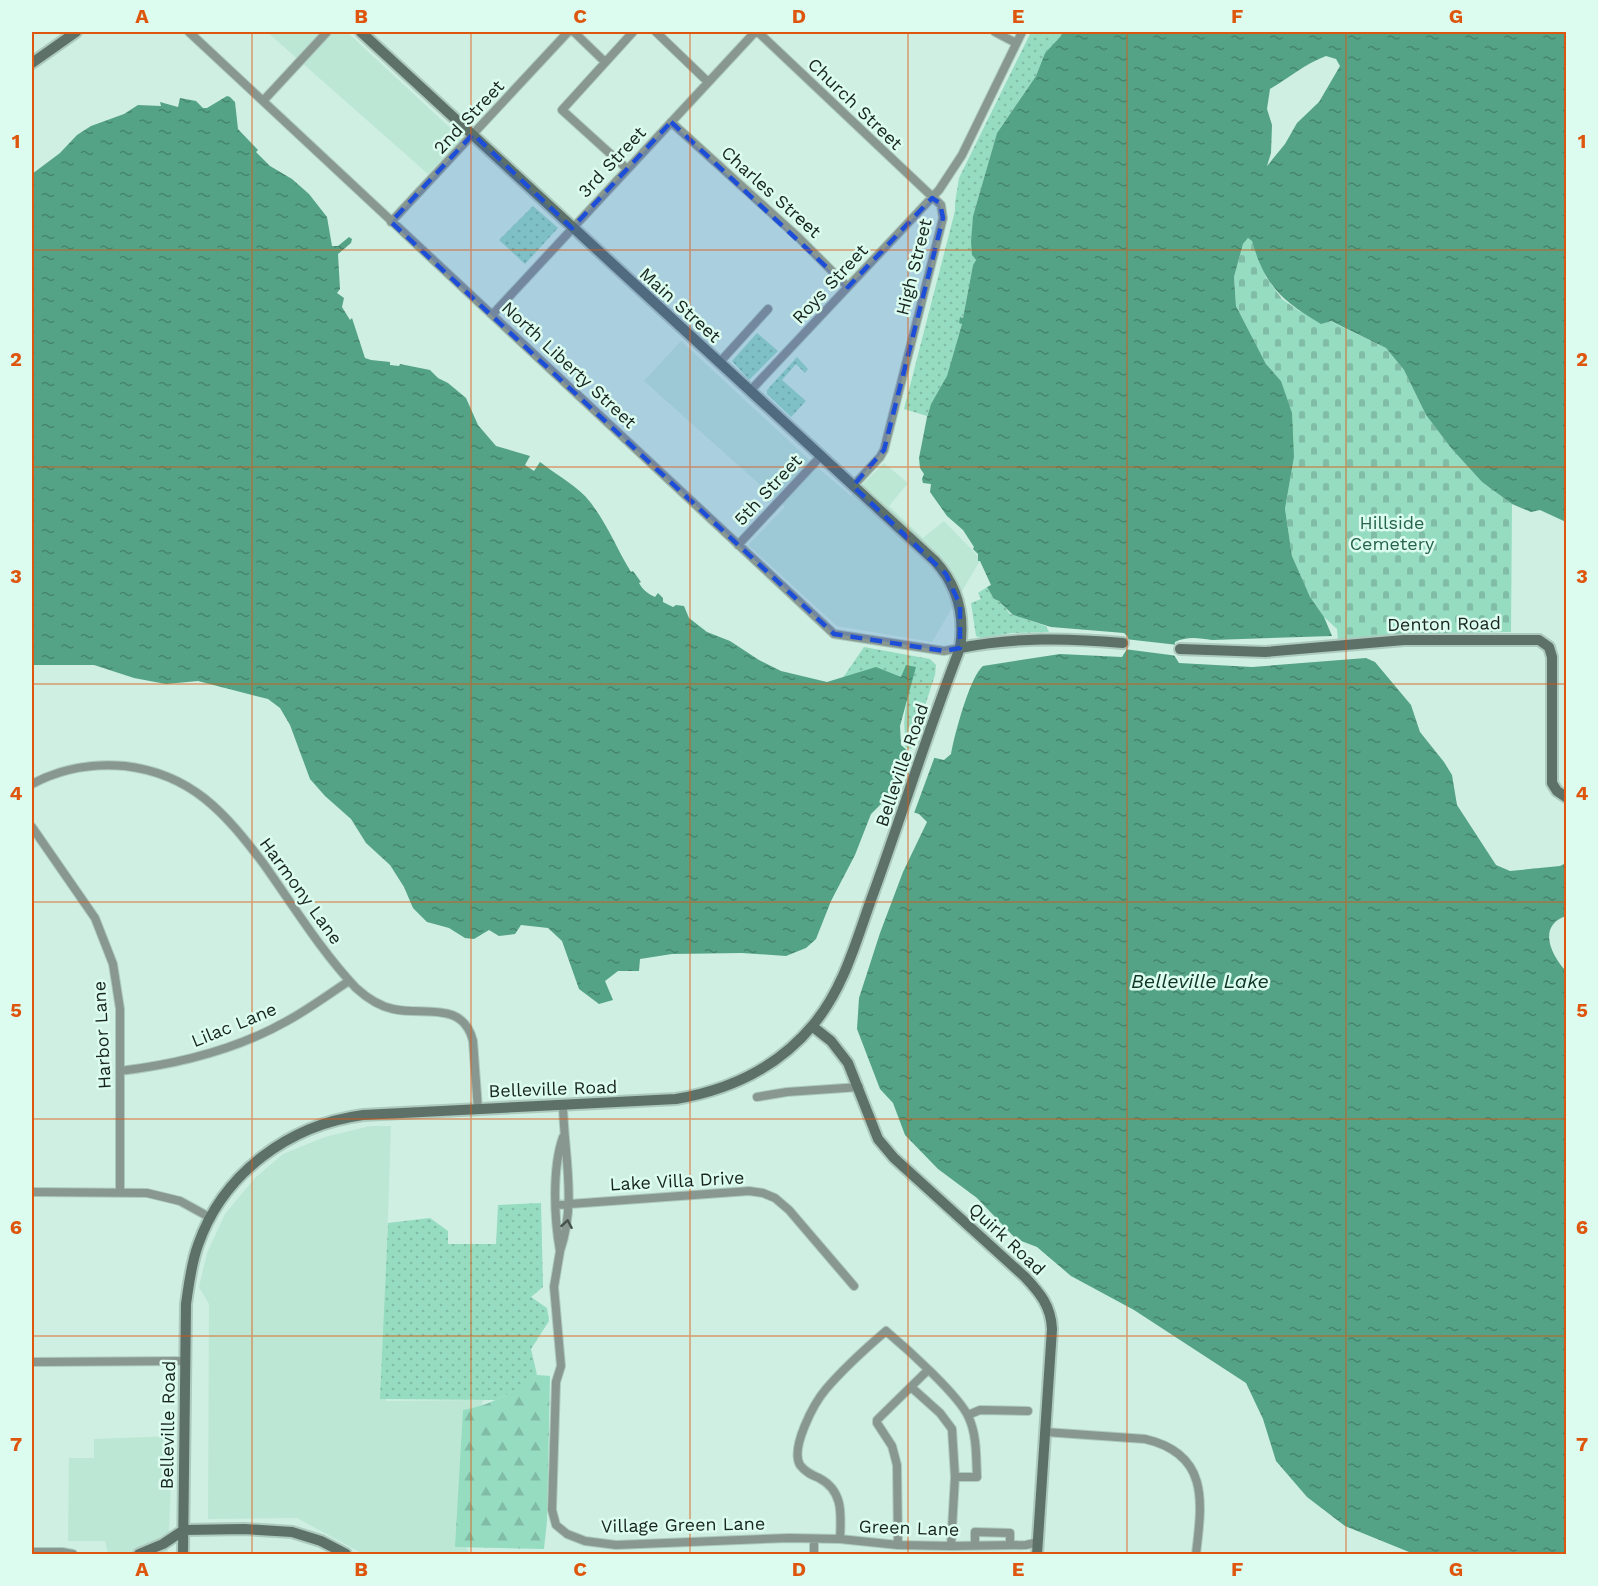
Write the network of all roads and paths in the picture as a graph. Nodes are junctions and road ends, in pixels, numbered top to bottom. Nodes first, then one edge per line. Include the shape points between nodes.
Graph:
1 (76, 32) edge
2 (189, 32) edge
3 (327, 32) edge
4 (361, 32) edge
5 (568, 32) edge
6 (574, 32) edge
7 (633, 32) edge
8 (656, 32) edge
9 (756, 32) edge
10 (995, 32) edge
11 (1022, 32) edge
12 (1016, 43) junction
13 (604, 62) junction
14 (32, 63) edge
15 (708, 82) junction
16 (263, 101) junction
17 (671, 122) junction
18 (473, 134) junction
19 (626, 168) junction
20 (933, 198) junction
21 (391, 222) junction
22 (573, 228) junction
23 (848, 286) junction
24 (768, 309) dead end
25 (493, 314) junction
26 (719, 363) junction
27 (750, 392) junction
28 (820, 456) junction
29 (853, 486) junction
30 (738, 545) junction
31 (961, 612) joint
32 (1123, 643) dead end
33 (960, 648) junction
34 (1180, 649) dead end
35 (32, 784) edge
36 (1566, 797) edge
37 (32, 827) edge
38 (349, 981) junction
39 (812, 1026) junction
40 (120, 1071) junction
41 (859, 1087) junction
42 (757, 1096) dead end
43 (563, 1105) junction
44 (478, 1109) junction
45 (563, 1137) junction
46 (32, 1192) edge
47 (120, 1192) junction
48 (570, 1203) junction
49 (556, 1205) junction
50 (211, 1218) junction
51 (560, 1251) junction
52 (854, 1286) dead end
53 (32, 1362) edge
54 (185, 1362) junction
55 (928, 1370) junction
56 (911, 1387) junction
57 (1028, 1411) dead end
58 (969, 1415) junction
59 (1045, 1432) junction
60 (955, 1477) junction
61 (184, 1530) junction
62 (814, 1539) junction
63 (840, 1539) junction
64 (1038, 1542) junction
65 (975, 1544) junction
66 (898, 1545) junction
67 (1006, 1545) junction
68 (951, 1546) junction
69 (32, 1552) edge
70 (73, 1554) edge
71 (139, 1554) edge
72 (183, 1554) edge
73 (346, 1554) edge
74 (814, 1554) edge
75 (1037, 1554) edge
76 (1196, 1554) edge

1 - 14 main road
2 - 16 street, North Liberty Street
3 - 16 street
4 - 18 main road, Main Street
5 - 18 street, 2nd Street
6 - 13 street
7 - 13 street
8 - 15 street
9 - 15 street, 3rd Street
9 - 20 street, Church Street
10 - 12 street
11 - 12 street, High Street
12 - 20 street, High Street via 962,154
13 - 19 street via 562,110
15 - 17 street, 3rd Street
16 - 21 street, North Liberty Street
17 - 19 street, 3rd Street
17 - 23 street, Charles Street
18 - 21 street, 2nd Street
18 - 22 main road, Main Street
19 - 22 street, 3rd Street
20 - 23 street, Roys Street
20 - 29 street, High Street via 942,205 943,218 884,450
21 - 25 street, North Liberty Street
22 - 25 street, 3rd Street
22 - 26 main road, Main Street
23 - 27 street, Roys Street
24 - 26 street
25 - 30 street, North Liberty Street
26 - 27 main road, Main Street
27 - 28 main road, Main Street
28 - 29 main road, Main Street
28 - 30 street, 5th Street
29 - 31 main road, Main Street via 941,567 955,590
30 - 33 street, North Liberty Street via 834,634 944,651
31 - 33 main road, Belleville Road
32 - 33 main road via 1024,639
33 - 39 main road, Belleville Road via 845,971 832,999
34 - 36 main road, Denton Road via 1265,652 1404,640 1539,640 1552,657 1552,783
35 - 38 street, Harmony Lane via 74,769 119,766 163,775 198,793 233,824
37 - 40 street, Harbor Lane via 84,899 109,951 118,993
38 - 40 street, Lilac Lane via 288,1021 242,1042 180,1062
38 - 44 street, Harmony Lane via 384,1007 441,1012 463,1022 473,1041
39 - 41 main road, Quirk Road via 841,1051
39 - 43 main road, Belleville Road via 771,1063 715,1090 676,1099
40 - 47 street, Harbor Lane
41 - 42 street
41 - 59 main road, Quirk Road via 878,1139 894,1158 1025,1277 1044,1299 1052,1329
43 - 44 main road, Belleville Road
43 - 45 street
44 - 50 main road, Belleville Road via 363,1115 310,1128 252,1164 229,1189
45 - 48 street
45 - 49 street via 558,1151
46 - 47 street
47 - 50 street via 169,1197
48 - 49 street, Lake Villa Drive
51 -> 48 street
48 - 52 street, Lake Villa Drive via 763,1193 789,1210
49 - 51 street
50 - 54 main road, Belleville Road via 198,1244 190,1277
51 - 62 street, Village Green Lane via 554,1287 561,1366 556,1382 552,1510 556,1525 585,1541 616,1545
53 - 54 street
54 - 61 main road, Belleville Road
55 - 56 street
55 - 58 street
55 - 63 street via 886,1331 823,1391 801,1432 799,1463 833,1489 841,1506
56 - 60 street via 940,1413 952,1430
56 - 66 street via 877,1423 892,1446 897,1465
57 - 58 street via 980,1410
58 - 60 street via 976,1441 977,1477
59 - 64 main road, Quirk Road
59 - 76 street via 1133,1437 1175,1451 1195,1475 1200,1494
60 - 68 street
61 - 71 main road
61 - 72 main road, Belleville Road
61 - 73 main road via 285,1531 321,1541
62 - 63 street, Green Lane
62 - 74 street
63 - 66 street, Green Lane
64 - 67 street, Green Lane
64 - 75 main road, Quirk Road
65 - 67 street, Green Lane
65 - 67 street via 975,1533 1010,1533
65 - 68 street, Green Lane
66 - 68 street, Green Lane
69 - 70 street

